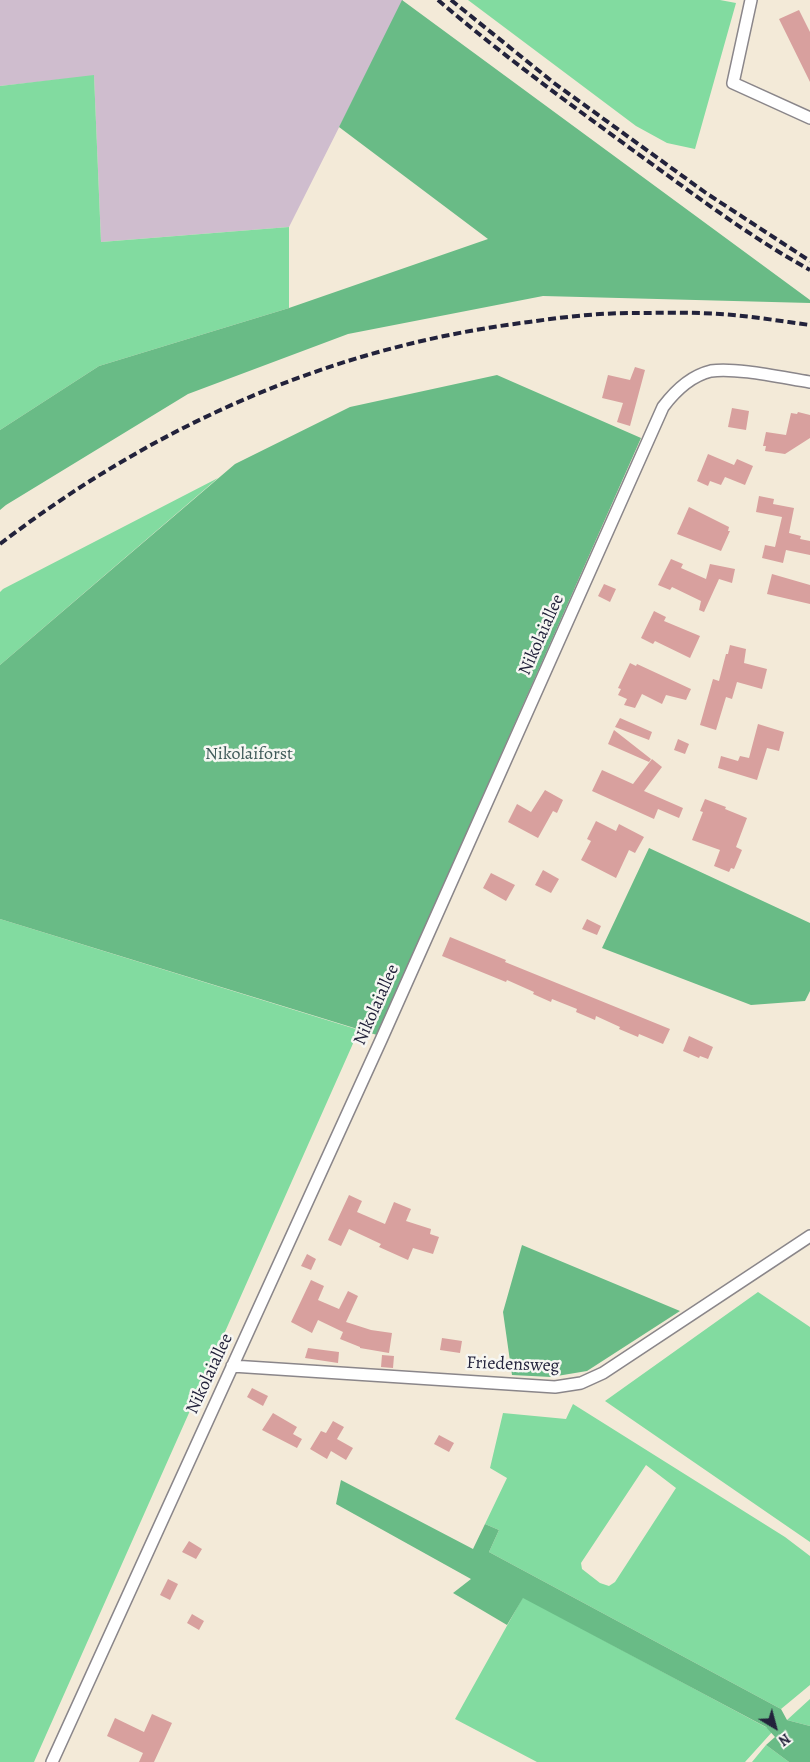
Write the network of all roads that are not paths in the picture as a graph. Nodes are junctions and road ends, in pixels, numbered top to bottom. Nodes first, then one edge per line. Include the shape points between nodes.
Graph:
1 (751, 0) edge
2 (810, 118) edge
3 (810, 382) edge
4 (810, 1236) edge
5 (232, 1366) junction
6 (52, 1762) edge

1 - 2 street via 734,83
3 - 5 street, Nikolaiallee via 732,371 710,372 675,391 663,407 382,1040
4 - 5 street, Friedensweg via 603,1373 581,1383 555,1387
5 - 6 street, Nikolaiallee

